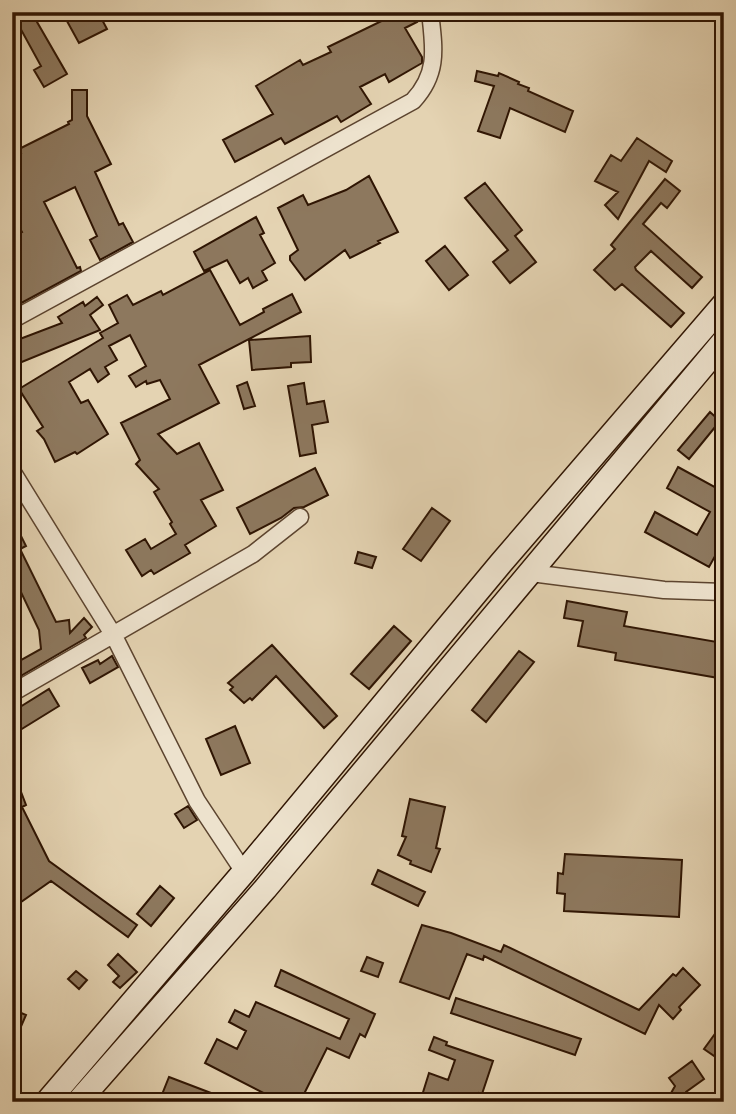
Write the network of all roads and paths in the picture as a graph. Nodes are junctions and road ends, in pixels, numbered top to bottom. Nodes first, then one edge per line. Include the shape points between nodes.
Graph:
1 (430, 12) edge
2 (724, 304) edge
3 (12, 320) edge
4 (724, 341) edge
5 (12, 471) edge
6 (300, 517) dead end
7 (531, 573) junction
8 (724, 592) edge
9 (114, 636) junction
10 (12, 694) edge
11 (244, 872) junction
12 (92, 1092) edge
13 (47, 1102) edge
14 (78, 1102) edge

1 - 3 street via 433,67 426,87 413,102
2 - 11 street
4 - 7 street
5 - 9 street
6 - 9 street via 253,554
7 - 8 street via 664,590
7 - 12 street
9 - 10 street
9 - 11 street via 198,801
11 - 13 street
12 - 14 street

